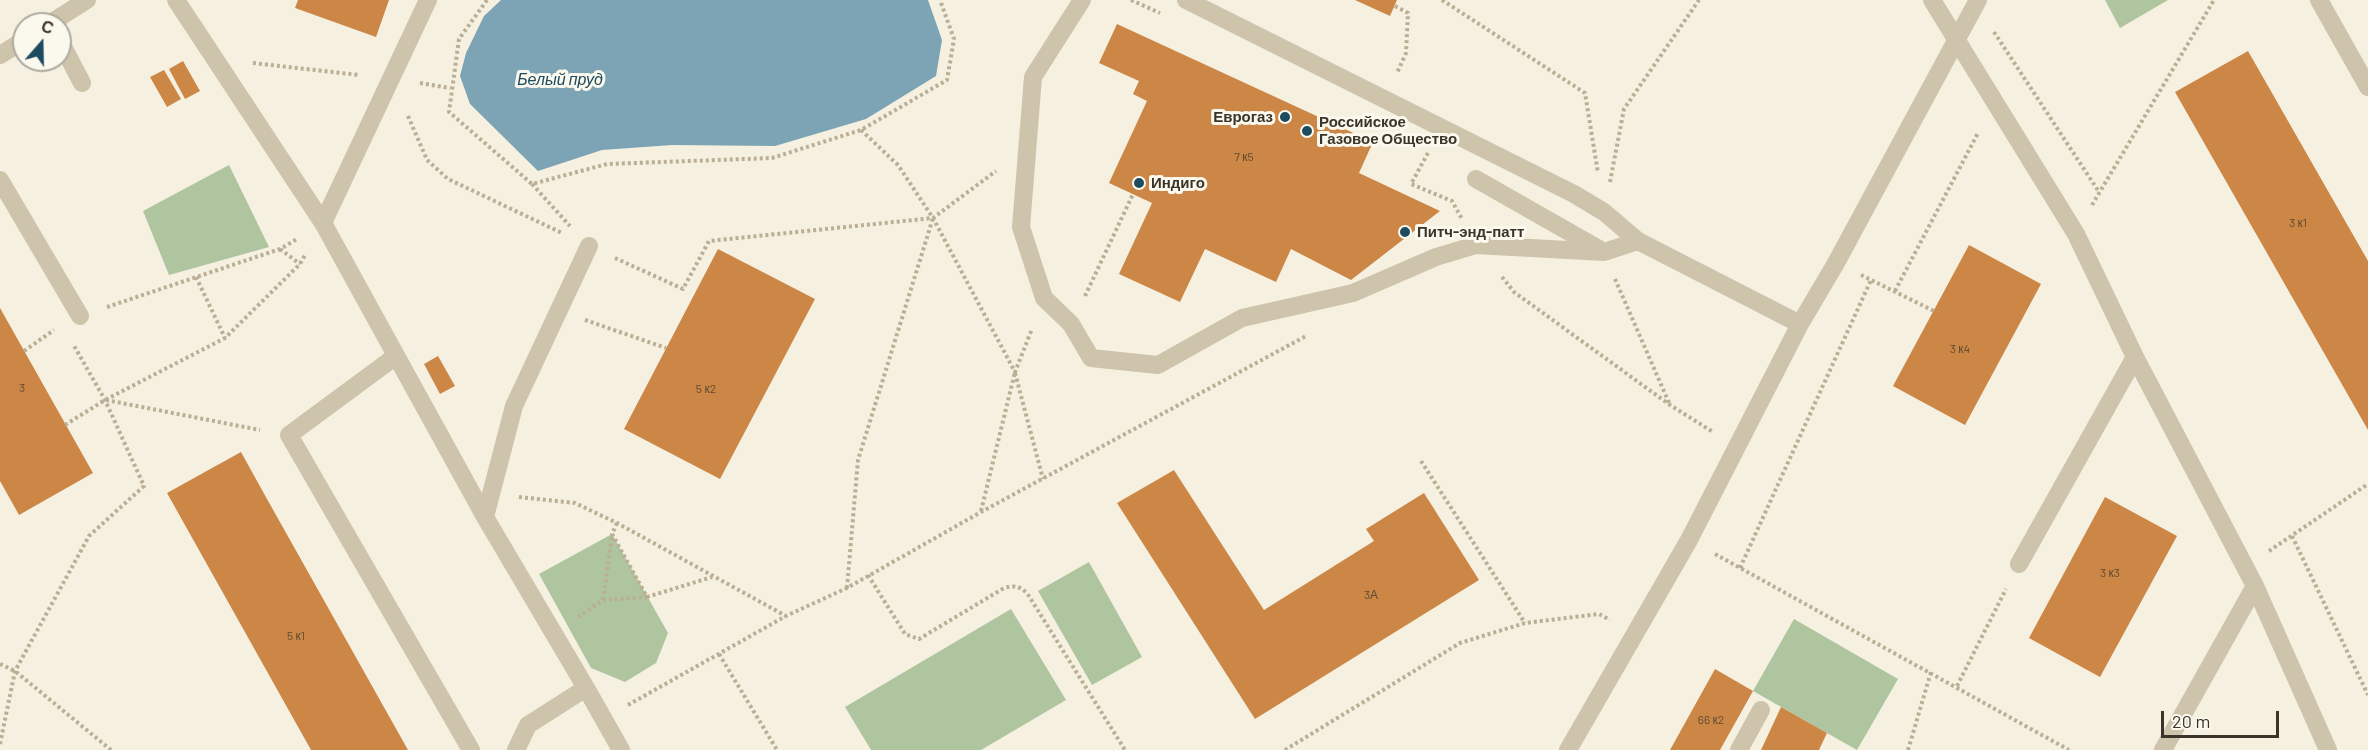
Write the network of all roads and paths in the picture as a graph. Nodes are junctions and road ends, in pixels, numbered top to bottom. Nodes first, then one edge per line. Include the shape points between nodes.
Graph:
1 (87, 0) edge
2 (176, 0) edge
3 (428, 0) edge
4 (488, 0) edge
5 (940, 0) edge
6 (1082, 0) edge
7 (1131, 0) edge
8 (1186, 0) edge
9 (1443, 0) edge
10 (1699, 0) edge
11 (1932, 0) edge
12 (2214, 0) edge
13 (2319, 0) edge
14 (1977, 2) edge
15 (1395, 6) dead end
16 (68, 12) edge
17 (1161, 14) dead end
18 (1957, 39) junction
19 (1406, 53) dead end
20 (217, 58) junction
21 (72, 64) edge
22 (392, 79) junction
23 (82, 83) dead end
24 (2368, 87) edge
25 (1995, 101) junction
26 (861, 130) junction
27 (1025, 148) junction
28 (1476, 179) dead end
29 (0, 180) edge
30 (532, 184) junction
31 (1411, 184) dead end
32 (2099, 192) junction
33 (1133, 194) dead end
34 (1452, 201) dead end
35 (1605, 212) junction
36 (933, 218) junction
37 (323, 223) junction
38 (2076, 234) junction
39 (1638, 241) junction
40 (1476, 245) junction
41 (589, 246) junction
42 (280, 249) junction
43 (1604, 252) junction
44 (1836, 263) junction
45 (300, 264) junction
46 (196, 277) junction
47 (1870, 280) junction
48 (1895, 291) junction
49 (1044, 298) junction
50 (558, 311) junction
51 (1934, 311) dead end
52 (80, 316) junction
53 (1071, 324) junction
54 (1800, 324) junction
55 (62, 325) junction
56 (1311, 334) dead end
57 (225, 338) junction
58 (666, 348) dead end
59 (24, 351) dead end
60 (396, 357) junction
61 (2135, 357) junction
62 (1015, 372) junction
63 (105, 400) junction
64 (1670, 405) junction
65 (65, 425) dead end
66 (289, 435) junction
67 (1737, 447) junction
68 (1422, 462) dead end
69 (1043, 479) junction
70 (2368, 484) edge
71 (492, 494) junction
72 (981, 512) junction
73 (485, 517) junction
74 (617, 523) junction
75 (612, 534) junction
76 (2292, 536) junction
77 (1689, 540) junction
78 (2019, 564) joint
79 (2246, 567) junction
80 (1740, 568) junction
81 (868, 575) junction
82 (713, 576) junction
83 (2255, 586) junction
84 (847, 588) junction
85 (647, 597) junction
86 (603, 600) junction
87 (786, 616) junction
88 (576, 618) dead end
89 (1613, 622) dead end
90 (1525, 623) junction
91 (718, 654) junction
92 (0, 664) edge
93 (15, 671) junction
94 (1931, 672) junction
95 (1957, 686) junction
96 (586, 688) junction
97 (2368, 695) edge
98 (1761, 710) dead end
99 (604, 719) junction
100 (0, 744) edge
101 (111, 750) edge
102 (471, 750) edge
103 (516, 750) edge
104 (621, 750) edge
105 (777, 750) edge
106 (1125, 750) edge
107 (1285, 750) edge
108 (1568, 750) edge
109 (1739, 750) edge
110 (1908, 750) edge
111 (2069, 750) edge
112 (2163, 750) edge
113 (2328, 750) edge

1 - 16 lane
2 - 20 lane
3 - 22 lane
4 - 30 path via 459,39 449,112
5 - 26 path via 954,39 947,80
6 - 27 lane via 1033,76
7 - 17 path
8 - 35 lane
9 - 35 path via 1585,93
10 - 35 path via 1624,109
11 - 18 lane
12 - 32 path
13 - 24 lane
14 - 18 lane
14 - 32 path
15 - 19 path via 1408,13
18 - 25 lane
18 - 44 lane
20 - 22 path
20 - 37 lane
21 - 23 lane
22 - 37 lane
22 - 41 path via 427,160 448,179
25 - 38 lane
25 - 48 path
26 - 30 path via 772,158 608,165
26 - 36 path via 898,165
27 - 36 path
27 - 49 lane via 1021,227
28 - 43 lane
29 - 52 lane
30 - 41 path
31 - 34 path
32 - 38 path
33 - 53 path
35 - 39 lane
36 - 41 path via 709,241 683,289
36 - 62 path
36 - 84 path via 858,460
37 - 42 path
37 - 45 path
37 - 60 lane
38 - 61 lane
39 - 43 lane
39 - 54 lane
40 - 43 lane
40 - 53 lane via 1436,257 1353,293 1242,318 1158,365 1091,358
40 - 64 path via 1514,292
41 - 50 lane
42 - 45 path
42 - 46 path
43 - 64 path
44 - 47 path
44 - 54 lane
45 - 57 path
46 - 52 path
46 - 57 path
47 - 48 path
47 - 80 path
48 - 51 path
49 - 53 lane
49 - 62 path
50 - 58 path
50 - 71 lane via 514,406
52 - 55 path
54 - 67 lane
55 - 59 path
55 - 63 path
56 - 69 path
57 - 63 path
60 - 66 lane
60 - 73 lane
61 - 78 lane
61 - 79 lane
62 - 69 path
62 - 72 path
63 - 65 path
63 - 66 path
63 - 93 path via 144,486 88,536
64 - 67 path
66 - 102 lane
67 - 77 lane
68 - 90 path
69 - 72 path
70 - 76 path
71 - 73 lane
71 - 74 path via 574,503
72 - 81 path
73 - 96 lane
74 - 75 path
74 - 82 path
75 - 85 path
75 - 86 path
76 - 79 path
76 - 97 path
77 - 80 path
77 - 108 lane
78 - 95 path
79 - 83 lane
80 - 94 path
81 - 84 path
81 - 106 path via 905,634 919,639 1004,588 1021,587
82 - 85 path
82 - 87 path
83 - 112 lane
83 - 113 lane
84 - 87 path
85 - 86 path
86 - 88 path
87 - 91 path
89 - 90 path via 1599,614
90 - 107 path via 1452,647
91 - 99 path
91 - 105 path
92 - 93 path
93 - 100 path
93 - 101 path
94 - 95 path
94 - 110 path
95 - 111 path
96 - 99 lane
96 - 103 lane via 528,724
98 - 109 lane
99 - 104 lane

